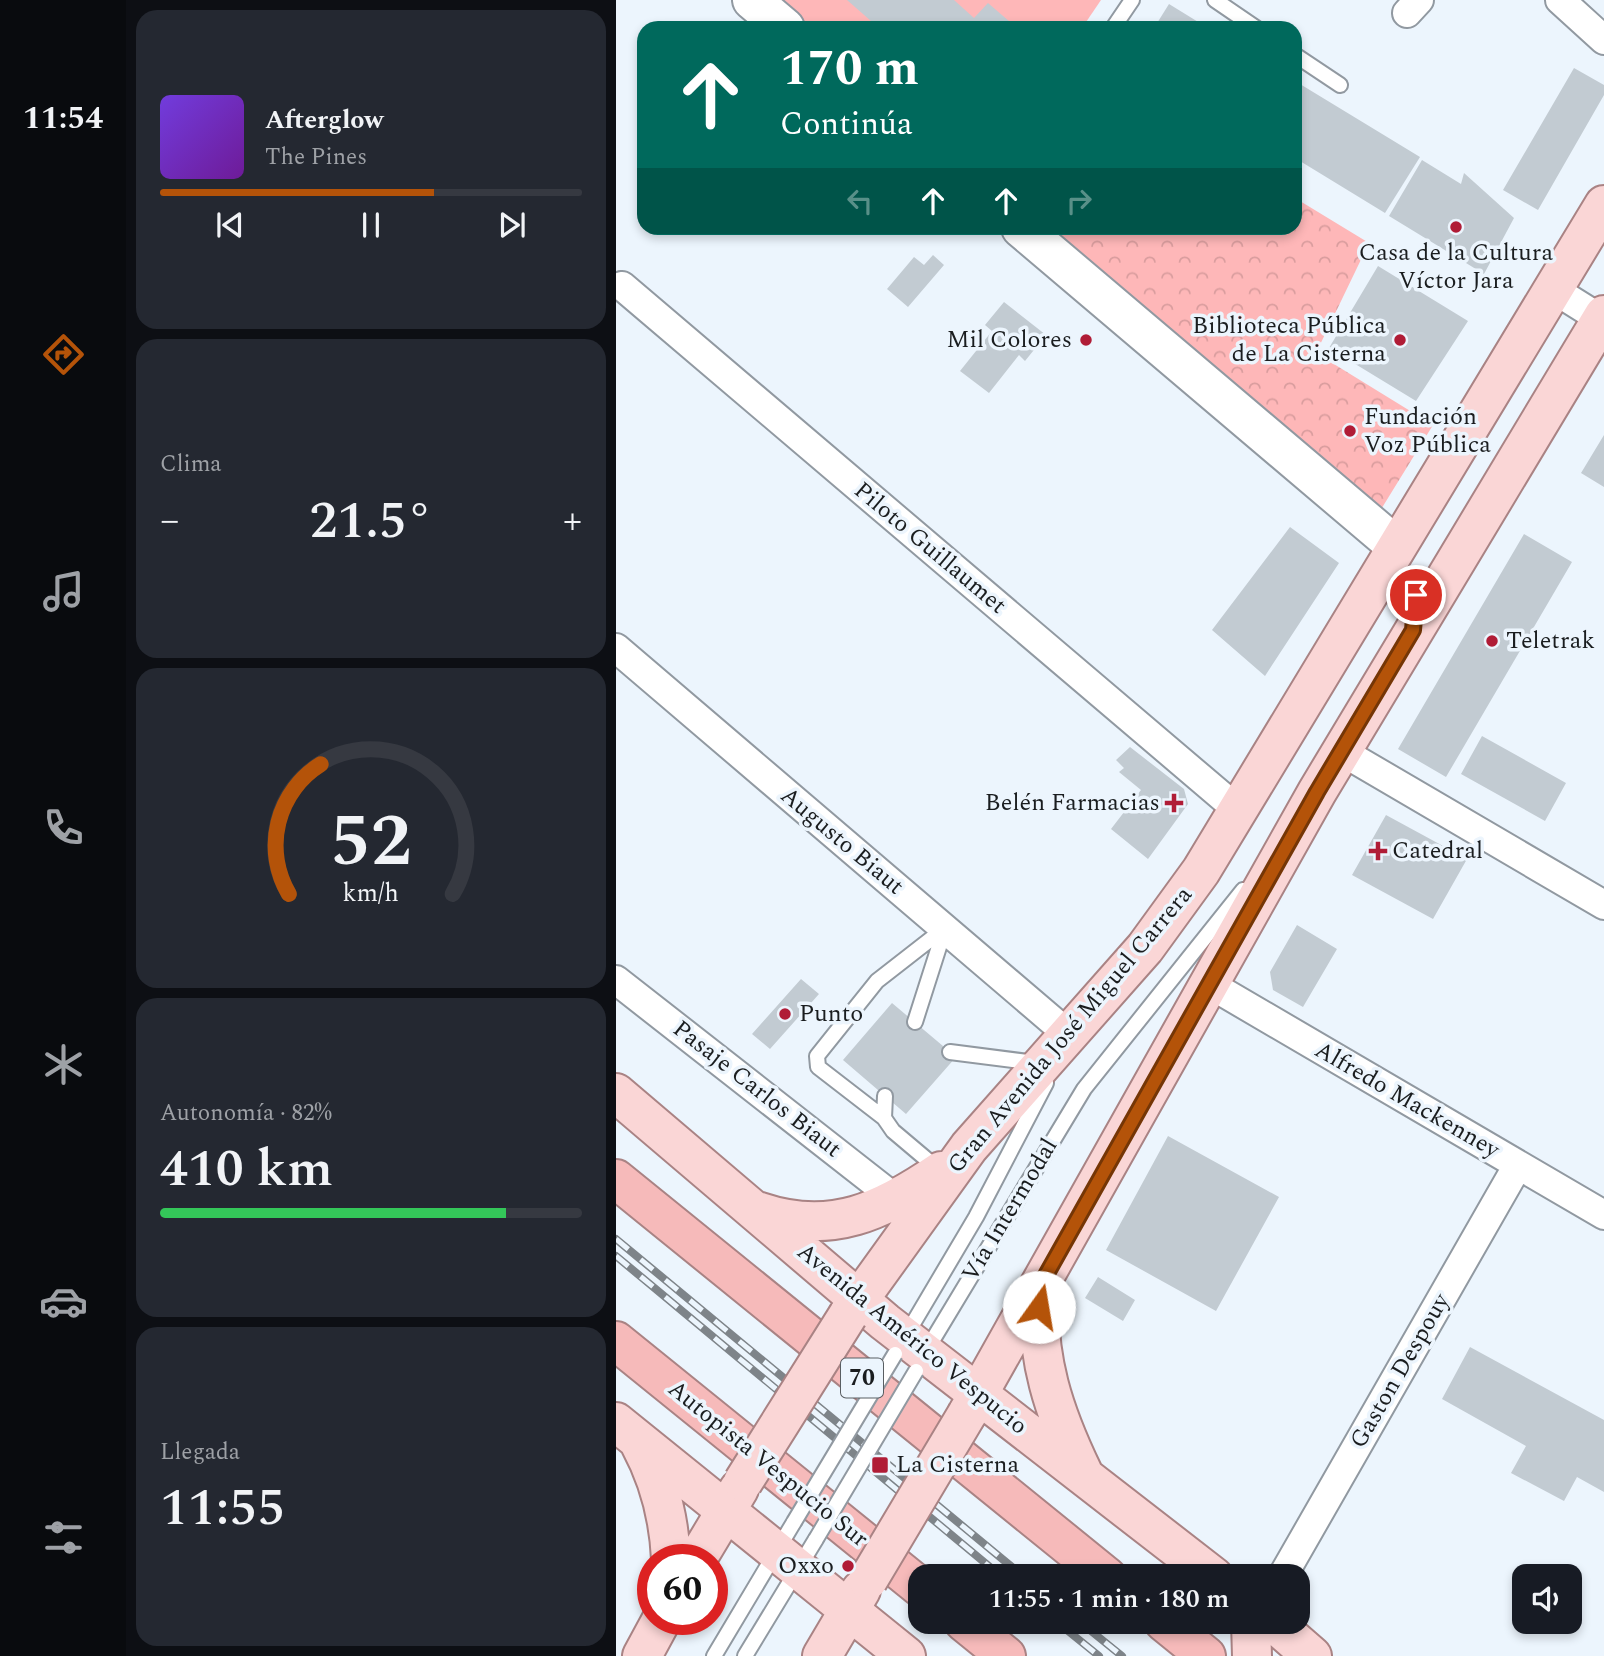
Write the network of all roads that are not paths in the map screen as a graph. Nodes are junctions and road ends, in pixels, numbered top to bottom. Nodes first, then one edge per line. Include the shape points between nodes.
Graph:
1 (752, 0) edge
2 (1132, 0) edge
3 (1215, 0) edge
4 (1560, 0) edge
5 (777, 21) edge
6 (1118, 21) edge
7 (1246, 21) edge
8 (1604, 40) edge
9 (1302, 60) edge
10 (1340, 85) dead end
11 (1604, 205) edge
12 (1029, 235) edge
13 (622, 286) dead end
14 (1553, 289) junction
15 (1603, 318) edge
16 (1396, 546) junction
17 (1413, 630) junction
18 (616, 648) edge
19 (1341, 751) junction
20 (1317, 792) junction
21 (1238, 810) junction
22 (1604, 905) edge
23 (945, 928) junction
24 (616, 980) edge
25 (1211, 985) junction
26 (915, 1022) dead end
27 (1068, 1034) junction
28 (950, 1052) dead end
29 (1041, 1064) junction
30 (885, 1096) dead end
31 (624, 1107) edge
32 (884, 1118) junction
33 (969, 1147) junction
34 (1518, 1166) junction
35 (941, 1171) junction
36 (616, 1179) edge
37 (897, 1200) junction
38 (756, 1210) junction
39 (1604, 1215) edge
40 (1041, 1284) junction
41 (853, 1307) junction
42 (616, 1341) edge
43 (910, 1354) junction
44 (972, 1404) junction
45 (627, 1430) edge
46 (1086, 1478) junction
47 (734, 1496) junction
48 (669, 1544) edge
49 (705, 1544) edge
50 (797, 1546) junction
51 (1091, 1564) edge
52 (1197, 1564) edge
53 (1289, 1564) edge
54 (908, 1577) edge
55 (858, 1595) junction
56 (979, 1634) edge
57 (1179, 1634) edge
58 (653, 1635) edge
59 (1257, 1636) edge
60 (642, 1656) edge
61 (714, 1656) edge
62 (745, 1656) edge
63 (822, 1656) edge
64 (906, 1656) edge
65 (1006, 1656) edge
66 (1206, 1656) edge
67 (1312, 1656) edge

1 - 5 street
2 - 6 lane
3 - 7 lane
4 - 8 street
9 - 10 lane
11 - 14 main road, Gran Avenida José Miguel Carrera
12 - 16 street
13 - 21 street, Piloto Guillaumet
14 - 15 street
14 - 16 main road, Gran Avenida José Miguel Carrera
15 - 17 main road
16 - 17 main road via 1414,581
16 - 21 main road, Gran Avenida José Miguel Carrera
17 - 19 main road
18 - 23 street, Augusto Biaut
19 - 20 main road
19 - 22 street
20 - 25 main road
20 - 43 lane, Vía Intermodal via 1084,1089
21 - 27 main road, Gran Avenida José Miguel Carrera via 1173,912
23 - 26 lane
23 - 27 street, Augusto Biaut
23 - 32 lane via 877,981 817,1056 818,1068
24 - 37 street, Pasaje Carlos Biaut
25 - 34 street, Alfredo Mackenney
25 - 40 main road
27 - 29 main road, Gran Avenida José Miguel Carrera
27 - 43 lane, Vía Intermodal
28 - 29 lane
29 - 33 main road, Gran Avenida José Miguel Carrera
30 - 32 lane
31 - 38 main road, Avenida Américo Vespucio
32 - 35 lane via 902,1140
33 - 35 main road
33 - 41 main road, Gran Avenida José Miguel Carrera
34 - 39 street, Alfredo Mackenney
34 - 53 street, Gaston Despouy
35 - 37 main road
36 - 51 highway, 70
37 - 38 main road via 872,1213 830,1221 792,1220
38 - 41 main road, Avenida Américo Vespucio
40 - 44 main road
40 - 46 main road via 1039,1331 1045,1379
41 - 43 main road, Avenida Américo Vespucio
41 - 47 main road, Gran Avenida José Miguel Carrera, bridge
42 - 54 highway, Autopista Vespucio Sur
43 - 44 main road, Avenida Américo Vespucio
43 - 50 lane, Vía Intermodal, bridge
43 - 50 lane, Vía Intermodal, bridge
44 - 46 main road, Avenida Américo Vespucio
44 - 55 main road, bridge
45 - 47 main road
45 - 48 main road via 654,1473 666,1510
46 - 52 main road, Avenida Américo Vespucio
47 - 49 main road, Gran Avenida José Miguel Carrera
47 - 50 main road
50 - 55 main road
50 - 61 lane, Vía Intermodal
50 - 62 lane, Vía Intermodal
55 - 63 main road
55 - 64 main road
56 - 65 highway
57 - 66 highway
58 - 60 main road
59 - 67 main road

